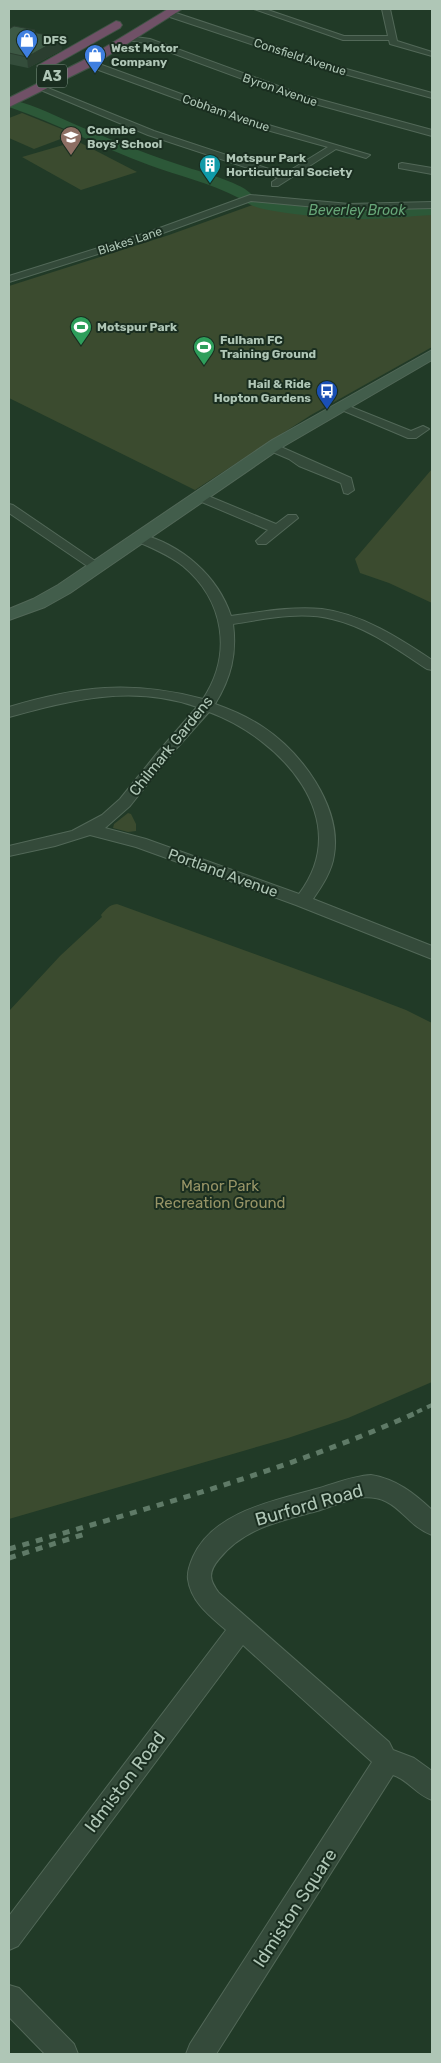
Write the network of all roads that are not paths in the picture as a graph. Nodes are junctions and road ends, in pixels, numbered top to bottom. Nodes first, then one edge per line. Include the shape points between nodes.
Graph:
1 (152, 9) edge
2 (258, 9) edge
3 (386, 9) edge
4 (170, 10) edge
5 (296, 11) dead end
6 (280, 16) junction
7 (127, 18) dead end
8 (131, 38) junction
9 (392, 38) junction
10 (432, 54) edge
11 (89, 55) junction
12 (35, 71) dead end
13 (40, 88) junction
14 (9, 89) edge
15 (432, 96) edge
16 (9, 98) edge
17 (9, 103) edge
18 (432, 133) edge
19 (334, 148) junction
20 (366, 155) dead end
21 (402, 166) dead end
22 (432, 170) edge
23 (283, 178) junction
24 (262, 198) junction
25 (432, 204) edge
26 (9, 279) edge
27 (432, 354) edge
28 (341, 406) junction
29 (424, 428) dead end
30 (272, 447) junction
31 (348, 490) dead end
32 (201, 497) junction
33 (9, 508) edge
34 (292, 518) dead end
35 (278, 530) junction
36 (140, 538) junction
37 (262, 541) dead end
38 (98, 567) junction
39 (9, 615) edge
40 (227, 621) junction
41 (432, 666) edge
42 (206, 705) junction
43 (9, 712) edge
44 (90, 830) junction
45 (9, 851) edge
46 (302, 902) junction
47 (432, 952) edge
48 (432, 1524) edge
49 (243, 1630) junction
50 (385, 1761) junction
51 (432, 1788) edge
52 (9, 1937) edge
53 (9, 1998) edge
54 (64, 2054) edge
55 (200, 2054) edge

1 - 11 highway, A3
2 - 6 street
3 - 9 street
4 - 8 highway, A3
4 - 11 highway, A3
4 - 15 street, Consfield Avenue via 338,70
5 - 6 street
6 - 9 street via 343,38
7 - 12 highway, A3
8 - 11 highway, A3
8 - 18 street, Byron Avenue via 300,97
9 - 10 street via 394,43
11 - 13 highway, A3
11 - 14 highway, A3
11 - 16 highway, A3
11 - 19 street, Cobham Avenue via 230,116
13 - 17 highway, A3
13 - 23 street via 151,133
19 - 20 street, Cobham Avenue
19 - 23 street
21 - 22 street
23 - 24 street via 262,193
24 - 25 street via 348,207
24 - 26 street, Blakes Lane via 250,198 149,235
27 - 28 street
28 - 29 street via 407,439
28 - 30 street
30 - 31 street via 303,464 347,481
30 - 32 street
32 - 35 street
32 - 36 street
33 - 38 street
34 - 35 street
35 - 37 street
36 - 38 street
36 - 40 street, Chilmark Gardens via 179,558 197,572 215,596
38 - 39 street via 39,603
40 - 41 street via 296,613 333,615 375,633
40 - 42 street, Chilmark Gardens via 229,640 225,668
42 - 43 street via 162,695 116,691 68,696
42 - 44 street, Chilmark Gardens via 117,810
42 - 46 street via 239,720 281,747 313,789 324,821 327,855 320,878
44 - 45 street, Portland Avenue
44 - 46 street, Portland Avenue via 140,843
46 - 47 street, Portland Avenue
48 - 49 street, Burford Road via 404,1500 372,1486 276,1510 236,1528 221,1538 198,1574 202,1589 211,1601
49 - 50 street via 380,1750
49 - 52 street, Idmiston Road via 230,1642
50 - 51 street via 406,1767
50 - 55 street, Idmiston Square via 382,1772
53 - 54 street

